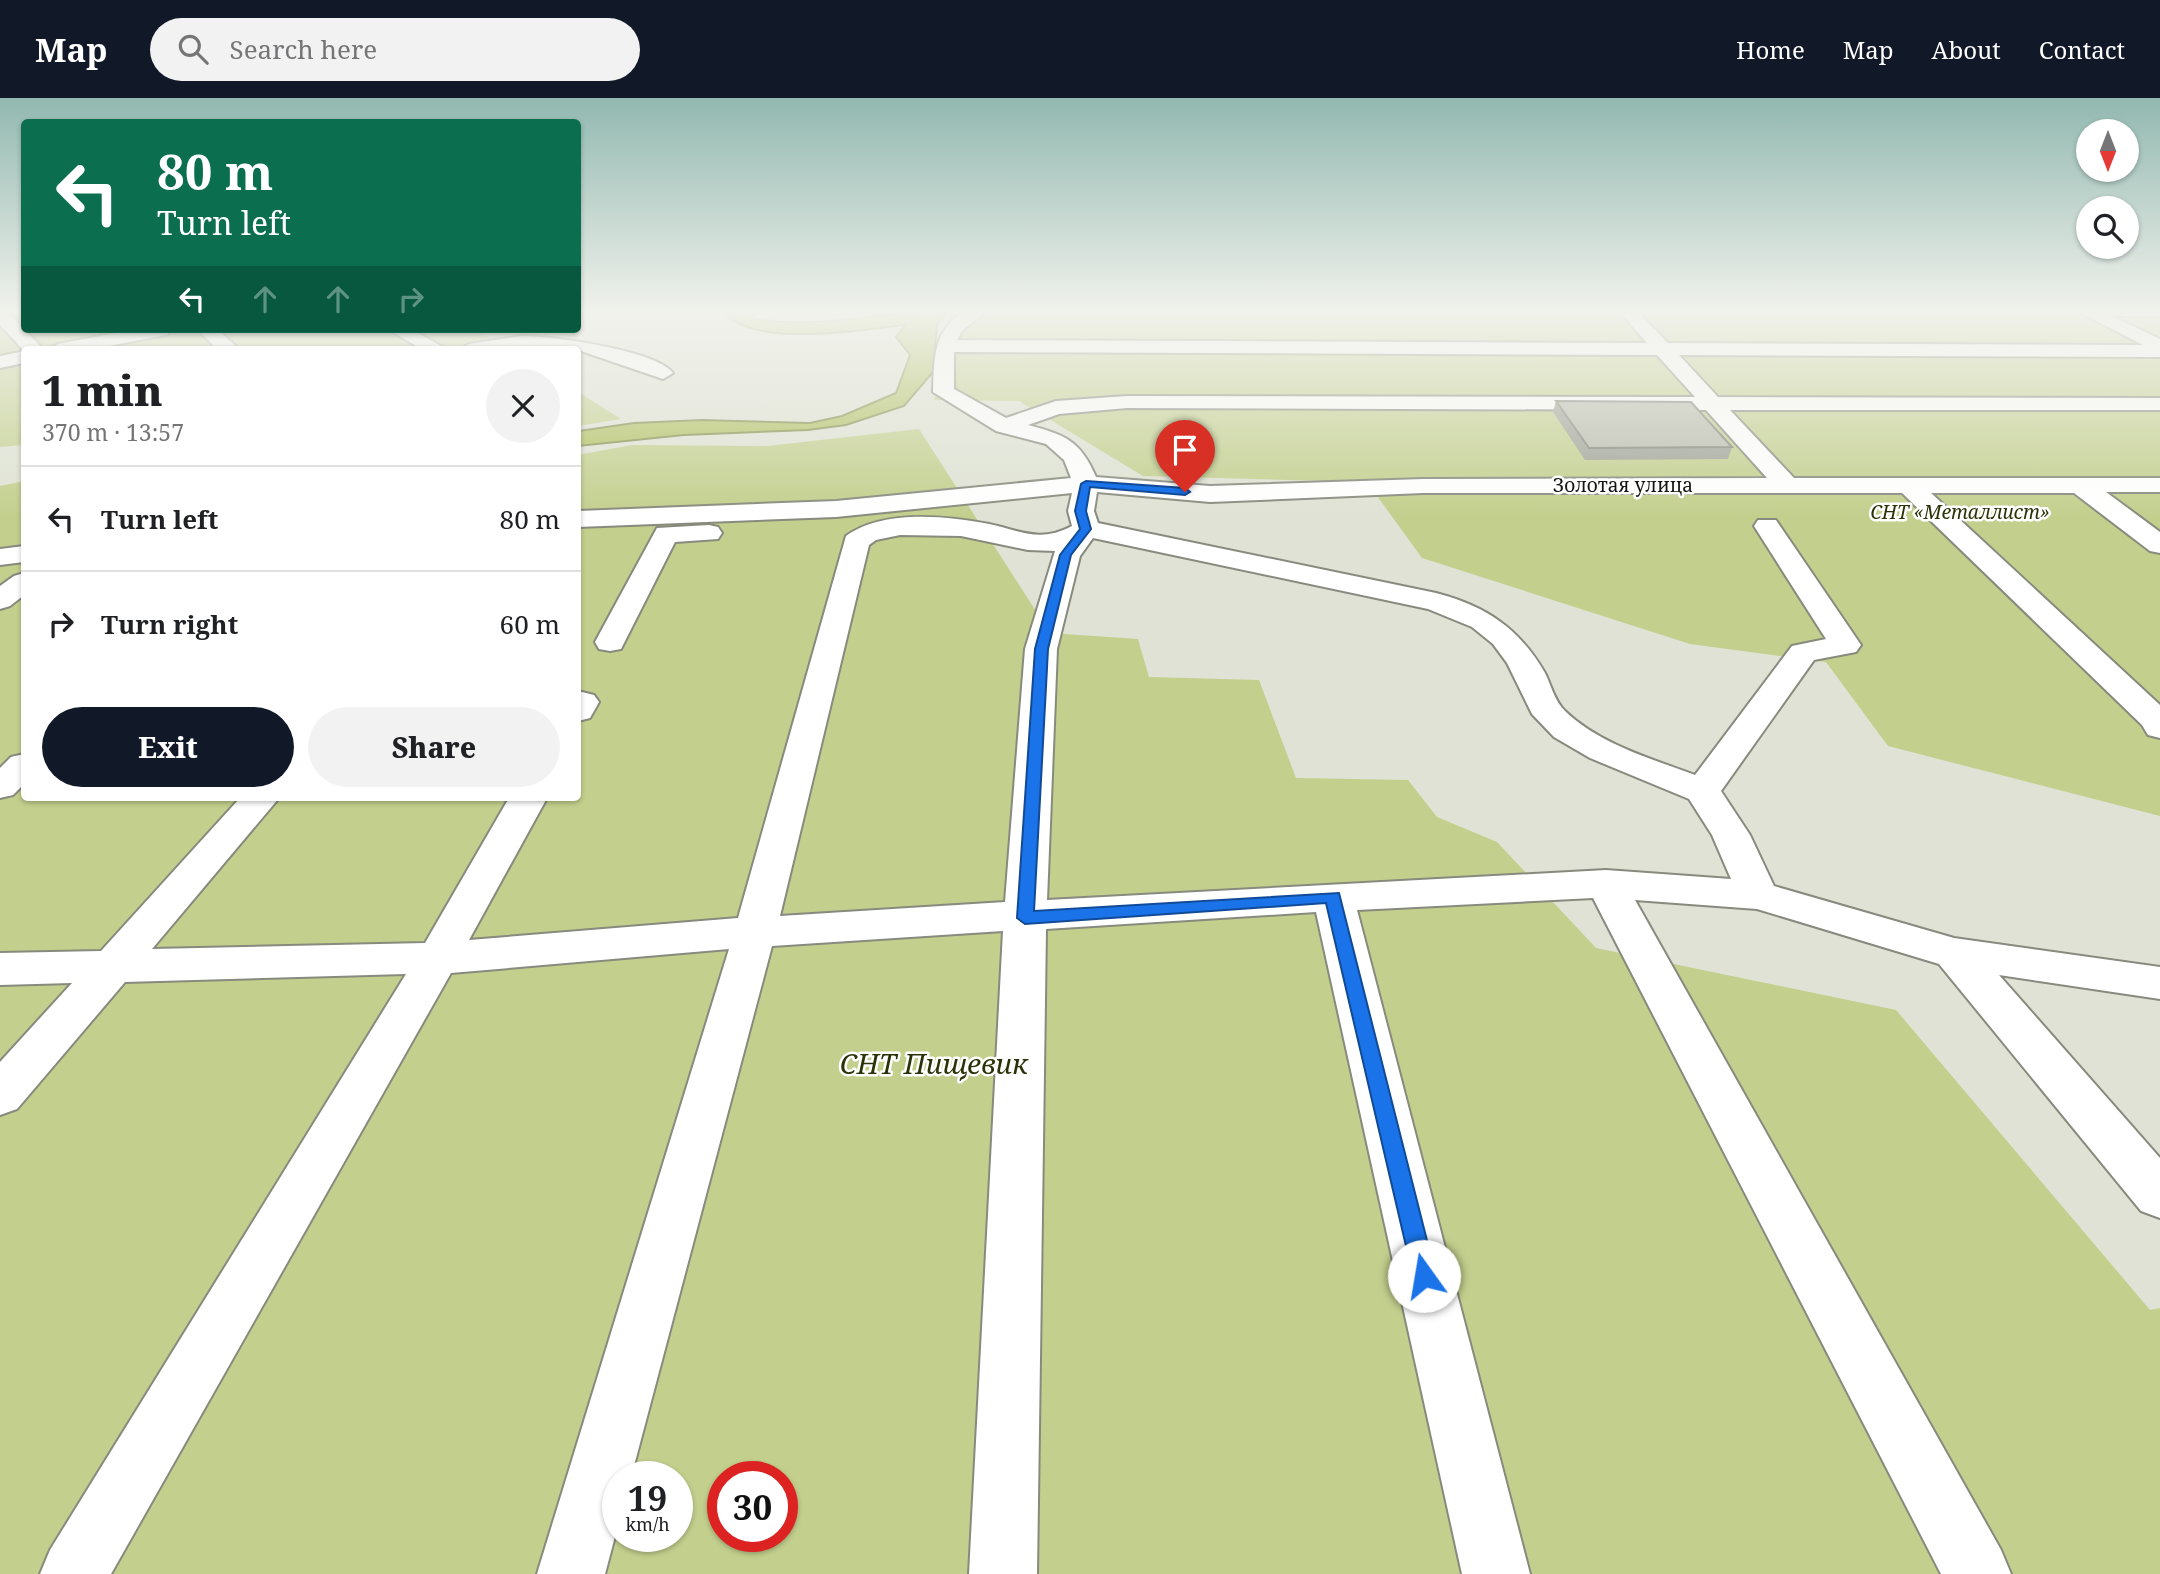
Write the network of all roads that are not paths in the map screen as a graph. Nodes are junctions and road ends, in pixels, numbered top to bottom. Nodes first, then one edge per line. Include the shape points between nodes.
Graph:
1 (944, 380) edge
2 (1690, 380) edge
3 (1711, 402) junction
4 (2160, 404) edge
5 (1004, 426) junction
6 (1086, 484) junction
7 (1787, 485) junction
8 (1909, 485) junction
9 (2080, 485) junction
10 (2160, 485) edge
11 (581, 519) edge
12 (1767, 526) dead end
13 (875, 529) junction
14 (1086, 529) junction
15 (2160, 545) edge
16 (21, 554) edge
17 (0, 557) edge
18 (21, 584) edge
19 (0, 600) edge
20 (610, 642) dead end
21 (2160, 728) edge
22 (21, 768) edge
23 (0, 787) edge
24 (1702, 791) junction
25 (257, 801) edge
26 (526, 801) edge
27 (1606, 884) junction
28 (1758, 895) junction
29 (1333, 897) junction
30 (1025, 918) junction
31 (755, 932) junction
32 (1954, 953) junction
33 (438, 958) junction
34 (111, 968) junction
35 (0, 969) edge
36 (2160, 983) edge
37 (0, 1095) edge
38 (2160, 1195) edge
39 (74, 1574) edge
40 (571, 1574) edge
41 (1003, 1574) edge
42 (1496, 1574) edge
43 (1976, 1574) edge

1 - 5 street via 944,392
2 - 3 street
3 - 4 street
3 - 5 street via 1093,403 1040,412
3 - 7 street
5 - 6 street via 1054,439 1075,457
6 - 7 street, Золотая улица via 1210,494 1423,486
6 - 11 street, Золотая улица via 836,509
6 - 14 street via 1081,511
7 - 8 street, Золотая улица
8 - 9 street, Золотая улица
8 - 21 street
9 - 10 street, Золотая улица
9 - 15 street
12 - 24 street via 1845,645 1803,653
13 - 14 street via 935,527 1054,544
13 - 20 street via 666,534
13 - 31 street via 856,542
14 - 24 street via 1436,601 1464,611 1516,647 1550,717 1597,747
14 - 30 street via 1066,555 1041,649
16 - 17 street
18 - 19 street
22 - 23 street
24 - 28 street via 1731,835
25 - 34 street
26 - 33 street
27 - 28 street
27 - 29 street
27 - 43 street
28 - 32 street
29 - 30 street
29 - 42 street
30 - 31 street
30 - 41 street
31 - 33 street
31 - 40 street
32 - 36 street
32 - 38 street
33 - 34 street
33 - 39 street
34 - 35 street
34 - 37 street

